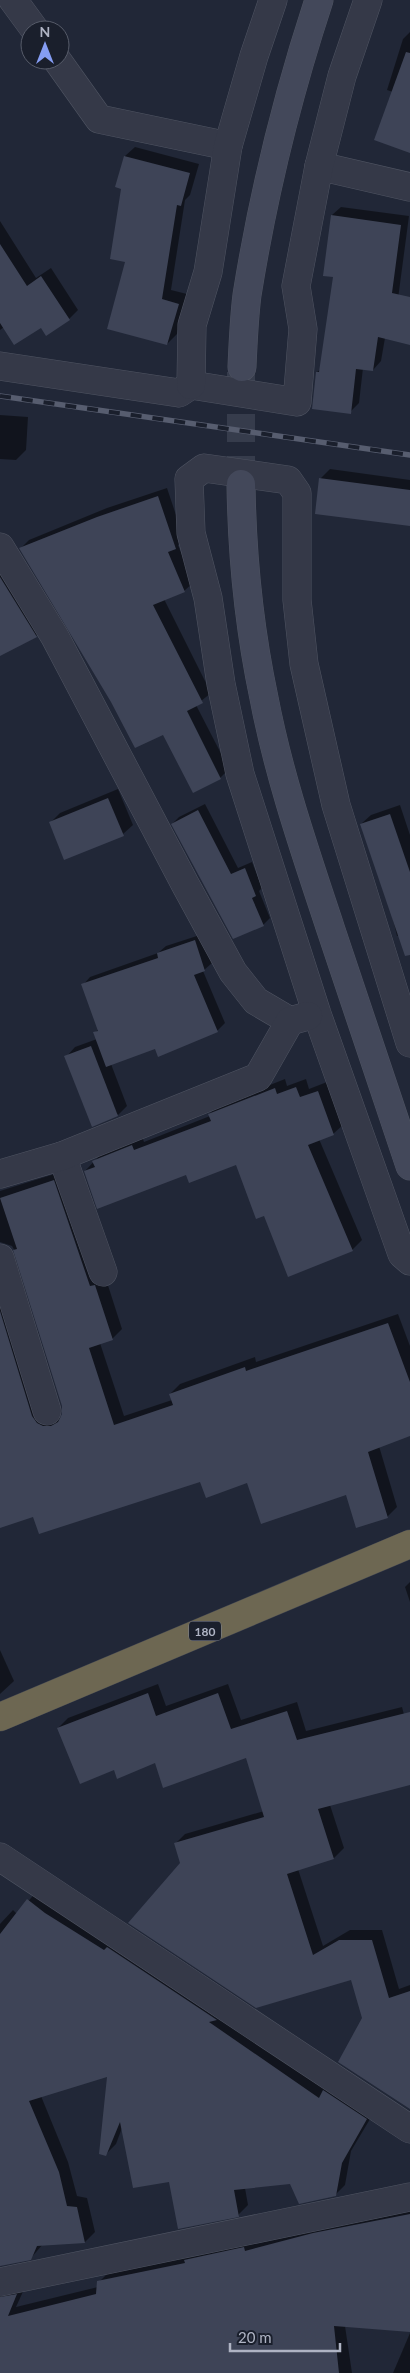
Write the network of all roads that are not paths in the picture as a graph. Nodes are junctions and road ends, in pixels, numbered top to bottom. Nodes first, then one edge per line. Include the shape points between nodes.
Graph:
1 (13, 0) edge
2 (273, 0) edge
3 (319, 0) edge
4 (368, 0) edge
5 (28, 20) edge
6 (64, 70) edge
7 (228, 146) junction
8 (319, 166) junction
9 (410, 187) edge
10 (0, 366) edge
11 (242, 367) tunnel mouth
12 (191, 385) junction
13 (241, 484) tunnel mouth
14 (0, 547) edge
15 (316, 1014) junction
16 (290, 1022) junction
17 (409, 1039) edge
18 (62, 1156) junction
19 (410, 1166) edge
20 (0, 1174) edge
21 (0, 1258) edge
22 (410, 1262) edge
23 (103, 1272) dead end
24 (47, 1411) dead end
25 (410, 1544) edge
26 (0, 1717) edge
27 (0, 1857) edge
28 (410, 2129) edge
29 (410, 2197) edge
30 (0, 2282) edge

1 - 5 street
2 - 7 street
3 - 11 street via 272,161 247,297
4 - 8 street via 342,76
6 - 7 street via 100,118
7 - 12 street via 208,272 192,325
8 - 9 street
8 - 12 street via 296,286 304,330 297,402
10 - 12 street via 178,393
13 - 19 street via 248,606 264,698 282,774
14 - 16 street via 55,637 234,972 256,1001
15 - 16 street
15 - 17 street via 261,843 230,729 208,598 191,533 189,479 204,468 288,480 297,493 297,600 304,664 336,805
15 - 22 street via 402,1254
16 - 18 street via 258,1077
18 - 20 street
18 - 23 street
21 - 24 street
25 - 26 highway, 180
27 - 28 street
29 - 30 street

